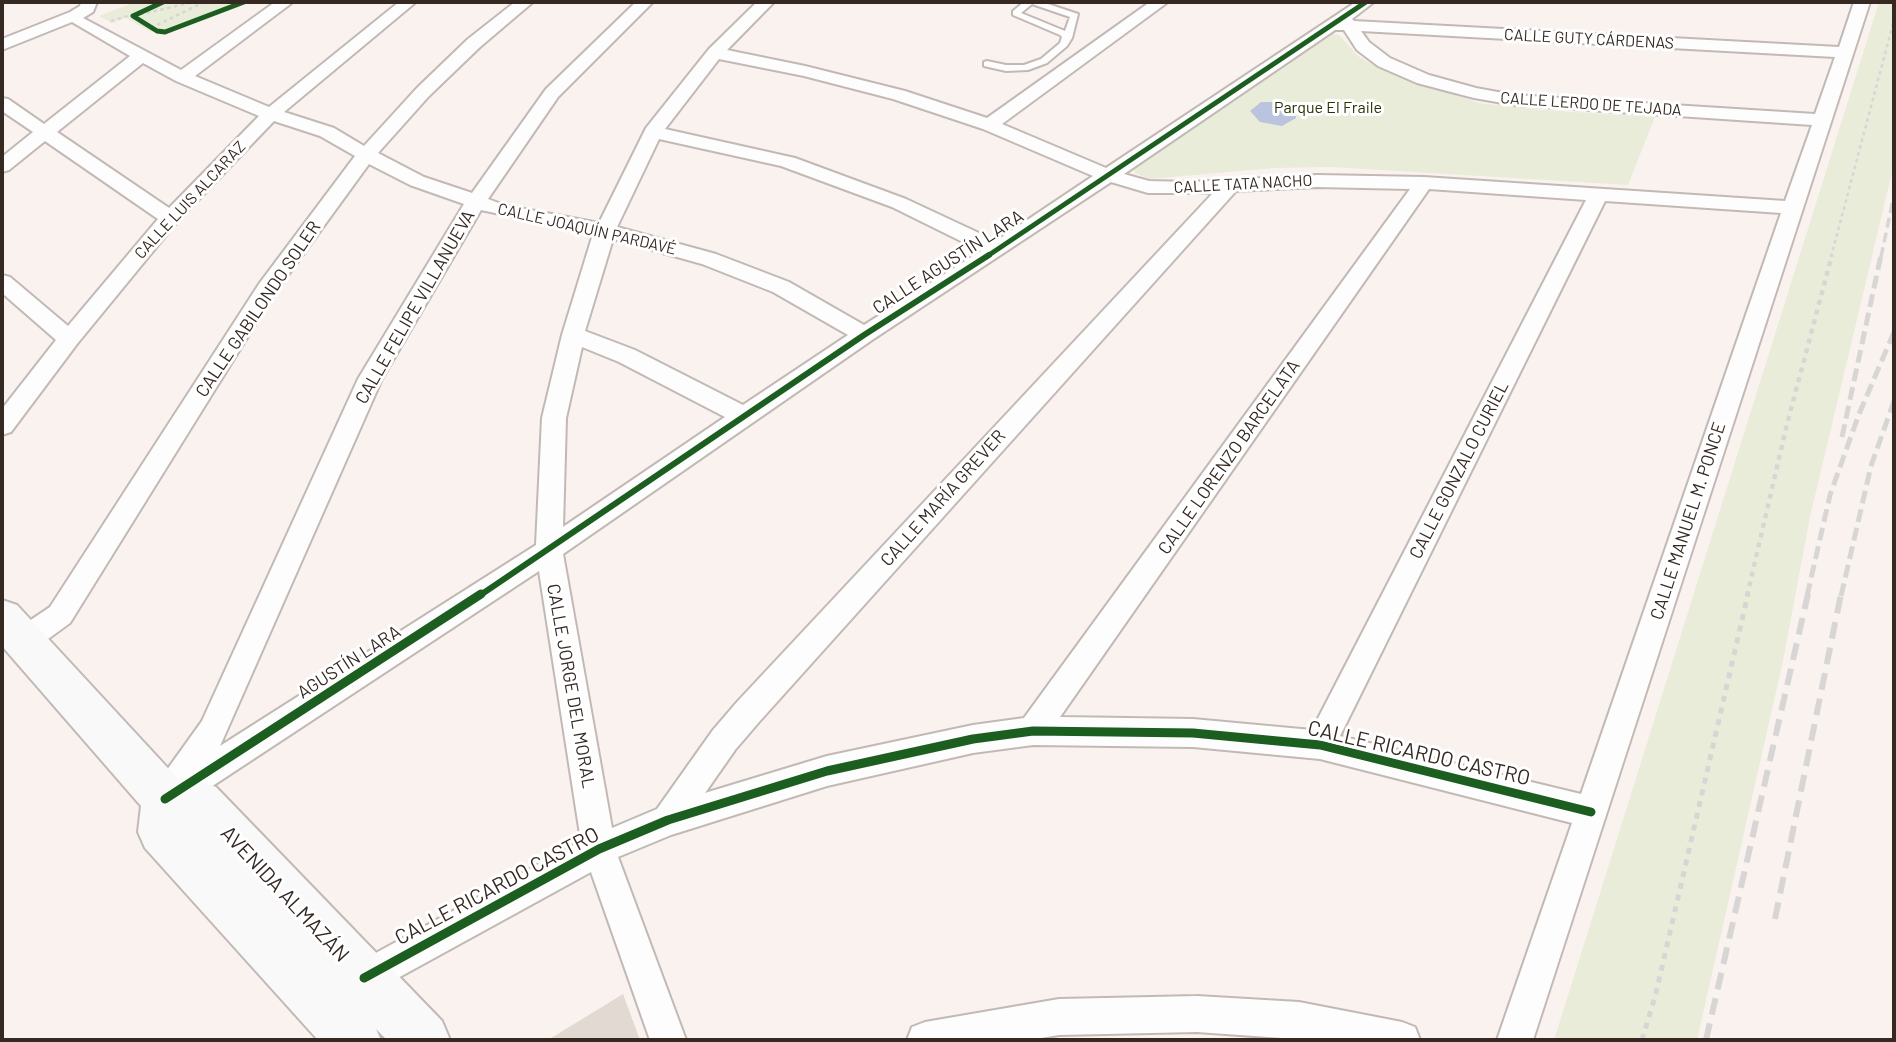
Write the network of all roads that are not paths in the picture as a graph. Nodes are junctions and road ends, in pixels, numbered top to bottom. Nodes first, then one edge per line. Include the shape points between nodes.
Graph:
1 (89, 2) edge
2 (285, 2) edge
3 (408, 2) edge
4 (525, 2) edge
5 (645, 2) edge
6 (766, 2) edge
7 (1028, 2) edge
8 (1035, 2) edge
9 (1160, 2) edge
10 (1366, 2) edge
11 (1862, 2) edge
12 (80, 22) dead end
13 (1341, 23) junction
14 (1068, 38) junction
15 (2, 45) edge
16 (715, 52) junction
17 (1845, 52) junction
18 (141, 56) junction
19 (987, 64) dead end
20 (182, 77) junction
21 (2, 103) edge
22 (271, 114) junction
23 (1822, 120) junction
24 (989, 125) junction
25 (44, 132) junction
26 (653, 132) junction
27 (367, 154) junction
28 (2, 166) edge
29 (1107, 175) junction
30 (1424, 183) junction
31 (1230, 186) junction
32 (1598, 195) junction
33 (475, 203) junction
34 (1793, 208) junction
35 (170, 218) junction
36 (606, 230) junction
37 (996, 250) junction
38 (2, 282) edge
39 (573, 335) junction
40 (864, 335) junction
41 (69, 339) junction
42 (745, 417) junction
43 (2, 426) edge
44 (549, 550) junction
45 (12, 629) edge
46 (1033, 731) junction
47 (1320, 745) junction
48 (165, 799) junction
49 (1591, 812) junction
50 (668, 820) junction
51 (599, 849) junction
52 (364, 978) junction
53 (354, 1040) edge
54 (423, 1040) edge
55 (668, 1040) edge
56 (925, 1040) edge
57 (1402, 1040) edge
58 (1515, 1040) edge

1 - 15 street via 87,9 76,15
2 - 20 street
3 - 22 street, CALLE LUIS ALCARAZ
4 - 27 street, CALLE GABILONDO SOLER via 474,43
5 - 33 street, CALLE FELIPE VILLANUEVA via 552,93
6 - 16 street, CALLE JORGE DEL MORAL
7 - 14 lane via 1018,15
8 - 14 lane via 1075,16
9 - 24 street
10 - 13 street, CALLE AGUSTÍN LARA
11 - 17 street, CALLE MANUEL M. PONCE
12 - 18 street, CALLE JOAQUÍN PARDAVÉ
13 - 17 street, CALLE GUTY CÁRDENAS
13 - 23 street, CALLE LERDO DE TEJADA via 1384,62 1423,79 1483,95
13 - 29 street, CALLE AGUSTÍN LARA
14 - 19 lane via 1059,50 1034,66 1017,69
16 - 24 street, CALLE TATA NACHO via 859,84
16 - 26 street, CALLE JORGE DEL MORAL
17 - 23 street, CALLE MANUEL M. PONCE
18 - 20 street, CALLE JOAQUÍN PARDAVÉ
18 - 25 street
20 - 22 street, CALLE JOAQUÍN PARDAVÉ
21 - 25 street
22 - 27 street, CALLE JOAQUÍN PARDAVÉ via 327,132
22 - 35 street, CALLE LUIS ALCARAZ
23 - 34 street, CALLE MANUEL M. PONCE
24 - 29 street, CALLE TATA NACHO
25 - 28 street
25 - 35 street
26 - 36 street, CALLE JORGE DEL MORAL
26 - 37 street via 788,162 899,203
27 - 33 street, CALLE JOAQUÍN PARDAVÉ via 417,181
27 - 45 street, CALLE GABILONDO SOLER via 267,289 60,615
29 - 31 street, CALLE TATA NACHO via 1148,187
29 - 37 street, CALLE AGUSTÍN LARA
30 - 31 street, CALLE TATA NACHO
30 - 32 street, CALLE TATA NACHO
30 - 46 street, CALLE LORENZO BARCELATA
31 - 50 street, CALLE MARÍA GREVER via 748,712
32 - 34 street, CALLE TATA NACHO
32 - 47 street, CALLE GONZALO CURIEL
33 - 36 street, CALLE JOAQUÍN PARDAVÉ
33 - 48 street, CALLE FELIPE VILLANUEVA via 370,379 213,731
34 - 49 street, CALLE MANUEL M. PONCE
35 - 41 street, CALLE LUIS ALCARAZ
36 - 39 street, CALLE JORGE DEL MORAL
36 - 40 street, CALLE JOAQUÍN PARDAVÉ via 709,259 781,287
37 - 40 street, CALLE AGUSTÍN LARA
38 - 41 street
39 - 42 street via 628,356
39 - 44 street, CALLE JORGE DEL MORAL via 554,418
40 - 42 street, CALLE AGUSTÍN LARA
41 - 43 street, CALLE LUIS ALCARAZ
42 - 44 street, CALLE AGUSTÍN LARA
44 - 48 street, AGUSTÍN LARA
44 - 51 street, CALLE JORGE DEL MORAL
45 - 48 main road
46 - 47 street, CALLE RICARDO CASTRO via 1193,733
46 - 50 street, CALLE RICARDO CASTRO via 973,739 827,771
47 - 49 street, CALLE RICARDO CASTRO
48 - 52 main road, AVENIDA ALMAZÁN via 199,803
48 - 53 main road via 162,832
49 - 58 street, CALLE MANUEL M. PONCE
50 - 51 street, CALLE RICARDO CASTRO
51 - 52 street, CALLE RICARDO CASTRO
51 - 55 street, CALLE JORGE DEL MORAL
52 - 54 main road, AVENIDA ALMAZÁN
56 - 57 street via 1059,1017 1197,1014 1299,1020

